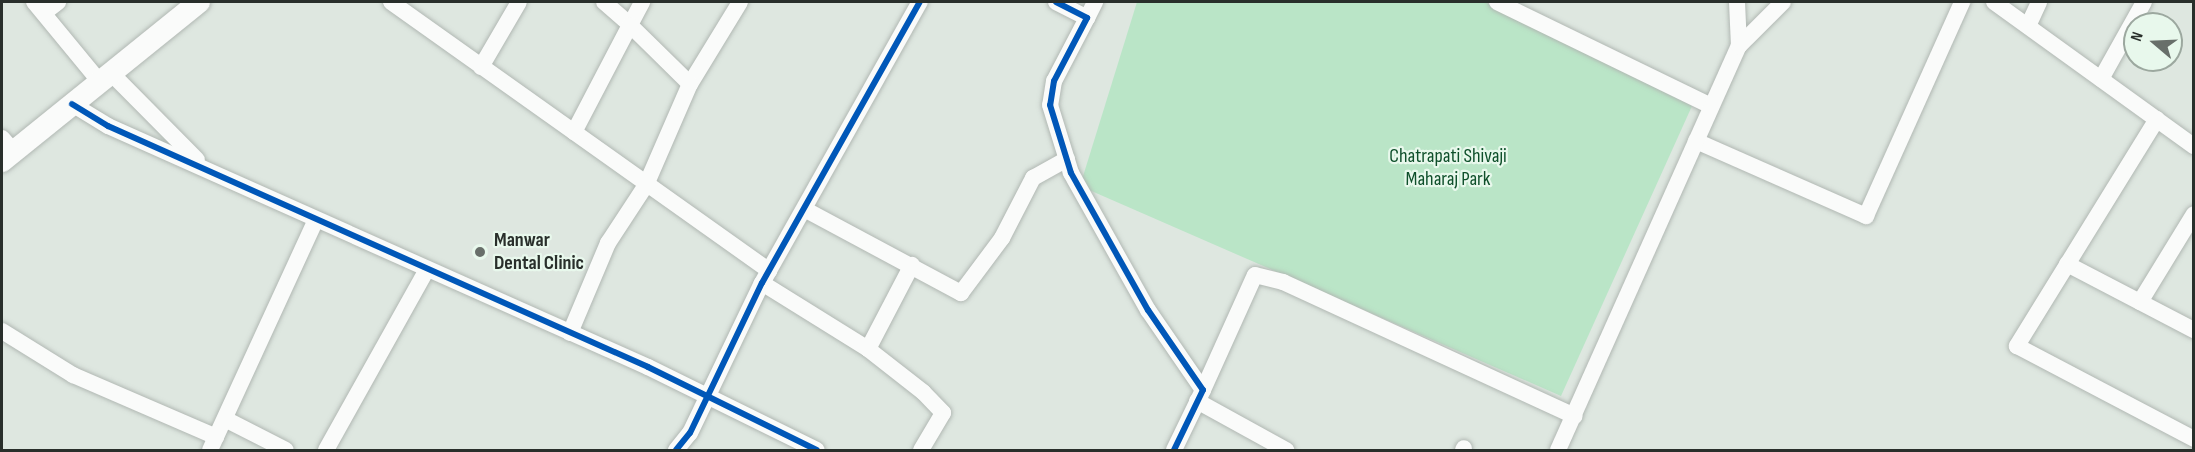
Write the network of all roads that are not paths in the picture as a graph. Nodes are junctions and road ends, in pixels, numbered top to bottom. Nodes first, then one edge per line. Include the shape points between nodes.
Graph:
1 (58, 2) edge
2 (199, 2) edge
3 (390, 2) edge
4 (519, 2) edge
5 (604, 2) edge
6 (642, 2) edge
7 (740, 2) edge
8 (920, 2) edge
9 (1056, 2) edge
10 (1095, 2) edge
11 (1497, 2) edge
12 (1737, 2) edge
13 (1783, 2) edge
14 (1962, 2) edge
15 (1994, 2) edge
16 (2039, 2) edge
17 (2144, 2) edge
18 (39, 7) edge
19 (1087, 18) junction
20 (630, 25) junction
21 (2028, 26) junction
22 (1739, 46) junction
23 (481, 67) junction
24 (105, 77) junction
25 (2102, 79) junction
26 (690, 84) junction
27 (72, 104) junction
28 (1711, 106) junction
29 (2157, 119) junction
30 (574, 132) junction
31 (1696, 141) junction
32 (2193, 146) edge
33 (6, 150) edge
34 (1067, 159) junction
35 (202, 165) junction
36 (646, 185) junction
37 (806, 210) junction
38 (2193, 214) edge
39 (315, 222) junction
40 (2067, 264) junction
41 (912, 265) junction
42 (427, 269) junction
43 (765, 277) junction
44 (2140, 302) junction
45 (2193, 330) edge
46 (2, 331) edge
47 (570, 333) junction
48 (868, 349) junction
49 (708, 395) junction
50 (1200, 396) junction
51 (1575, 416) junction
52 (225, 419) junction
53 (2193, 439) edge
54 (213, 444) edge
55 (286, 450) edge
56 (326, 450) edge
57 (676, 450) edge
58 (817, 450) edge
59 (921, 450) edge
60 (1174, 450) edge
61 (1286, 450) edge
62 (1558, 450) edge

1 - 18 street
2 - 24 main road
3 - 23 street
4 - 23 street
5 - 20 street
6 - 20 street
7 - 26 street
8 - 37 street
9 - 19 street
10 - 19 street
11 - 28 street
12 - 22 street
13 - 22 street
14 - 31 street via 1866,216
15 - 21 street
16 - 21 street
17 - 25 street
18 - 24 street
19 - 34 street via 1054,81 1050,105
20 - 26 street
20 - 30 street
21 - 25 street
22 - 28 street
23 - 30 street
24 - 27 main road
24 - 35 street
25 - 29 street
26 - 36 street
27 - 33 main road
27 - 35 street via 108,126
28 - 31 street
29 - 32 street
29 - 40 street
30 - 36 street
31 - 51 street
34 - 41 street via 1033,178 1002,238 961,293
34 - 50 street via 1148,310
35 - 39 street
36 - 43 street
36 - 47 street via 608,243
37 - 41 street
37 - 43 street
38 - 44 street
39 - 42 street
39 - 52 street
40 - 44 street
40 - 53 street via 2017,346
41 - 48 street
42 - 47 street
42 - 56 street
43 - 48 street
43 - 49 street
44 - 45 street
46 - 54 street via 73,375
47 - 49 street
48 - 59 street via 943,413
49 - 57 street
49 - 58 street
50 - 51 street via 1255,275 1283,282
50 - 60 street
50 - 61 street
51 - 62 street
52 - 54 street
52 - 55 street

